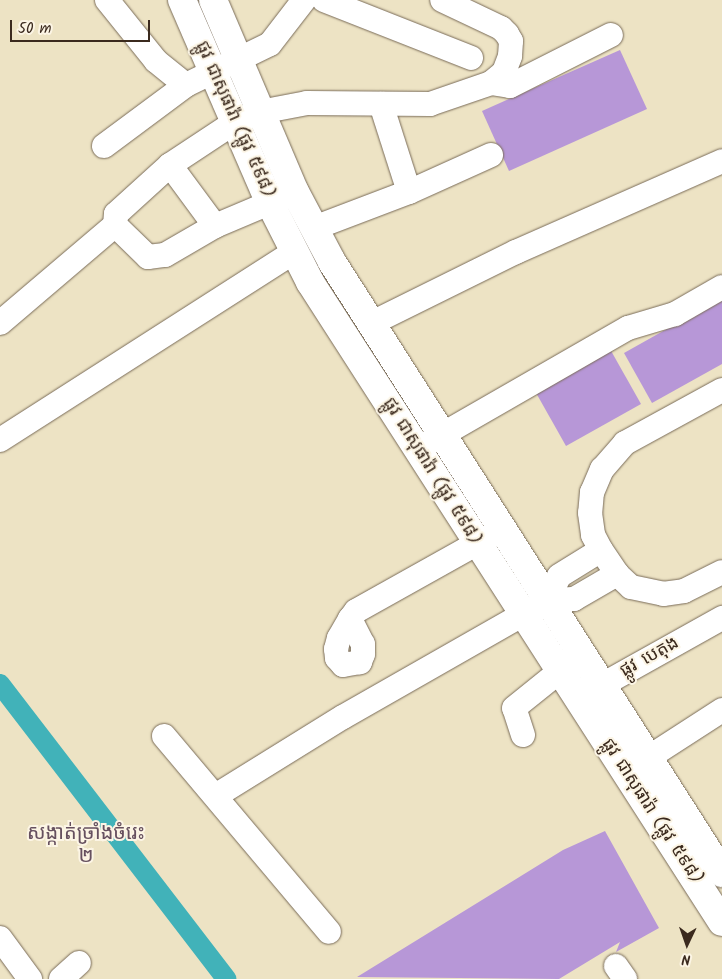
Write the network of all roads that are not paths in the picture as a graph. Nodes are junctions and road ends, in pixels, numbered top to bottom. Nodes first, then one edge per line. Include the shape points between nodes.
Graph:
1 (108, 0) edge
2 (182, 0) edge
3 (212, 0) edge
4 (304, 0) edge
5 (324, 0) edge
6 (442, 0) edge
7 (611, 35) dead end
8 (471, 58) dead end
9 (237, 60) junction
10 (213, 73) junction
11 (491, 83) junction
12 (186, 85) junction
13 (381, 104) junction
14 (260, 112) junction
15 (235, 122) junction
16 (104, 146) dead end
17 (491, 155) dead end
18 (722, 161) edge
19 (170, 165) junction
20 (295, 192) junction
21 (409, 192) junction
22 (270, 204) junction
23 (114, 225) junction
24 (215, 226) junction
25 (314, 228) junction
26 (294, 252) junction
27 (722, 287) edge
28 (0, 324) edge
29 (370, 324) junction
30 (720, 396) edge
31 (440, 434) junction
32 (0, 440) edge
33 (416, 450) junction
34 (501, 530) junction
35 (476, 543) junction
36 (601, 550) junction
37 (722, 572) edge
38 (617, 574) junction
39 (548, 600) junction
40 (522, 616) junction
41 (722, 618) edge
42 (350, 619) dead end
43 (583, 654) junction
44 (558, 670) junction
45 (602, 684) junction
46 (578, 699) junction
47 (722, 710) edge
48 (523, 735) dead end
49 (164, 736) dead end
50 (637, 765) junction
51 (217, 796) junction
52 (722, 873) edge
53 (722, 922) edge
54 (329, 932) dead end
55 (0, 938) edge
56 (79, 963) dead end
57 (30, 979) edge
58 (61, 979) edge

1 - 12 street via 156,61
2 - 10 main road, ផ្លូវ ជាសុផារ៉ា (ផ្លូវ ៥៩៨)
3 - 9 main road, ផ្លូវ ជាសុផារ៉ា (ផ្លូវ ៥៩៨)
4 - 9 street via 270,44
5 - 8 street
6 - 11 street via 501,28 507,34 511,41 510,56 504,72
7 - 11 street via 510,86
9 - 10 street
9 - 14 main road, ផ្លូវ ជាសុផារ៉ា (ផ្លូវ ៥៩៨)
10 - 12 street
10 - 15 main road, ផ្លូវ ជាសុផារ៉ា (ផ្លូវ ៥៩៨)
11 - 13 street via 430,104
12 - 16 street
13 - 14 street via 307,103
13 - 21 street
14 - 15 street
14 - 20 main road, ផ្លូវ ជាសុផារ៉ា (ផ្លូវ ៥៩៨)
15 - 19 street
15 - 22 main road, ផ្លូវ ជាសុផារ៉ា (ផ្លូវ ៥៩៨)
17 - 21 street
18 - 29 street via 516,252
19 - 23 street via 116,214
19 - 24 street
20 - 22 street
20 - 25 main road, ផ្លូវ ជាសុផារ៉ា (ផ្លូវ ៥៩៨)
21 - 25 street
22 - 24 street
22 - 26 main road, ផ្លូវ ជាសុផារ៉ា (ផ្លូវ ៥៩៨)
23 - 24 street via 148,257 164,254
23 - 28 street
25 - 29 main road, ផ្លូវ ជាសុផារ៉ា (ផ្លូវ ៥៩៨)
26 - 32 street
26 - 33 main road, ផ្លូវ ជាសុផារ៉ា (ផ្លូវ ៥៩៨)
27 - 31 street via 675,314 628,328
29 - 31 main road, ផ្លូវ ជាសុផារ៉ា (ផ្លូវ ៥៩៨)
30 - 36 street via 624,443 602,469 592,492 590,512 593,535
31 - 33 street
31 - 34 main road, ផ្លូវ ជាសុផារ៉ា (ផ្លូវ ៥៩៨)
33 - 35 main road, ផ្លូវ ជាសុផារ៉ា (ផ្លូវ ៥៩៨)
34 - 35 street
34 - 39 main road, ផ្លូវ ជាសុផារ៉ា (ផ្លូវ ៥៩៨)
35 - 40 main road, ផ្លូវ ជាសុផារ៉ា (ផ្លូវ ៥៩៨)
35 - 42 street via 364,606
36 - 38 street
36 - 39 street via 559,576
37 - 38 street via 684,591 663,594 631,587
38 - 39 street via 574,599
39 - 40 street
39 - 43 main road, ផ្លូវ ជាសុផារ៉ា (ផ្លូវ ៥៩៨)
40 - 44 main road, ផ្លូវ ជាសុផារ៉ា (ផ្លូវ ៥៩៨)
40 - 51 street via 343,717
41 - 45 street, ផ្លូវ បេតុង
43 - 44 street
43 - 45 main road, ផ្លូវ ជាសុផារ៉ា (ផ្លូវ ៥៩៨)
44 - 46 main road, ផ្លូវ ជាសុផារ៉ា (ផ្លូវ ៥៩៨)
44 - 48 street via 514,708
45 - 46 street, ផ្លូវ បេតុង
45 - 50 main road, ផ្លូវ ជាសុផារ៉ា (ផ្លូវ ៥៩៨)
46 - 50 main road, ផ្លូវ ជាសុផារ៉ា (ផ្លូវ ៥៩៨)
47 - 50 street
49 - 51 street
50 - 52 main road, ផ្លូវ ជាសុផារ៉ា (ផ្លូវ ៥៩៨)
50 - 53 main road, ផ្លូវ ជាសុផារ៉ា (ផ្លូវ ៥៩៨)
51 - 54 street
55 - 57 street
56 - 58 street

